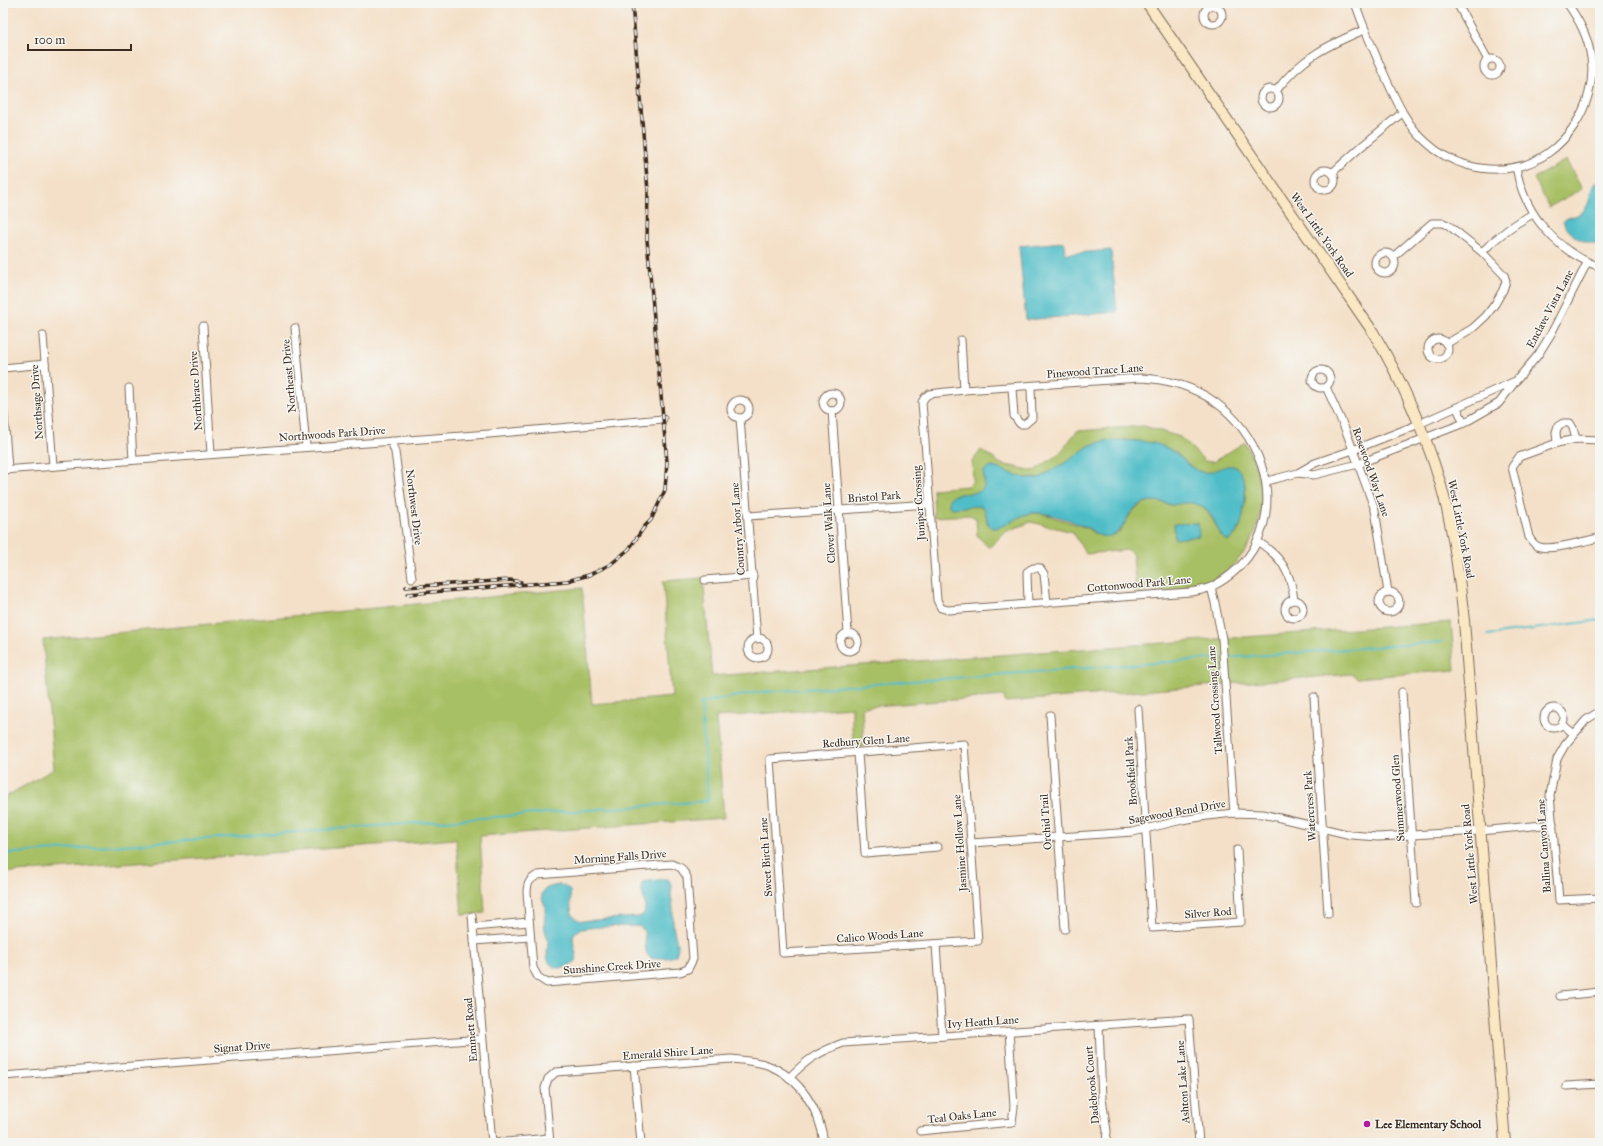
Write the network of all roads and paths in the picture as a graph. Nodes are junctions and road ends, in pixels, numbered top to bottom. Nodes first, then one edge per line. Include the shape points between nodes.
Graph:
1 (1147, 3) edge
2 (1226, 3) edge
3 (1355, 3) edge
4 (1457, 3) edge
5 (1567, 3) edge
6 (1220, 9) dead end
7 (1364, 30) junction
8 (1488, 60) dead end
9 (1276, 90) dead end
10 (1402, 113) junction
11 (1516, 167) junction
12 (1332, 173) dead end
13 (1533, 214) junction
14 (1482, 252) junction
15 (1393, 257) dead end
16 (1587, 263) junction
17 (1600, 267) edge
18 (203, 326) dead end
19 (295, 328) dead end
20 (43, 336) dead end
21 (961, 340) dead end
22 (1446, 344) dead end
23 (45, 364) junction
24 (3, 368) edge
25 (1515, 382) junction
26 (1031, 387) junction
27 (1326, 387) dead end
28 (129, 388) dead end
29 (1012, 388) junction
30 (964, 390) junction
31 (926, 397) joint
32 (3, 402) edge
33 (1457, 408) junction
34 (832, 411) dead end
35 (663, 418) dead end
36 (740, 418) dead end
37 (1464, 423) junction
38 (1419, 424) junction
39 (1424, 438) junction
40 (1576, 439) junction
41 (1600, 440) edge
42 (391, 441) junction
43 (1557, 443) junction
44 (306, 447) junction
45 (1353, 450) junction
46 (211, 454) junction
47 (134, 460) junction
48 (1358, 464) junction
49 (53, 466) junction
50 (6, 469) edge
51 (1298, 473) junction
52 (1267, 481) junction
53 (930, 504) junction
54 (839, 510) junction
55 (748, 516) junction
56 (1600, 538) edge
57 (1257, 541) junction
58 (753, 576) junction
59 (412, 578) dead end
60 (705, 580) dead end
61 (1211, 587) junction
62 (1388, 592) dead end
63 (1294, 600) dead end
64 (1047, 603) junction
65 (1028, 604) junction
66 (941, 608) joint
67 (848, 633) dead end
68 (757, 639) dead end
69 (1402, 692) dead end
70 (1314, 697) dead end
71 (1138, 709) dead end
72 (1600, 712) edge
73 (1050, 715) dead end
74 (1562, 724) dead end
75 (1574, 734) junction
76 (964, 744) joint
77 (858, 753) junction
78 (770, 759) joint
79 (1234, 813) junction
80 (1553, 824) junction
81 (1322, 828) junction
82 (1146, 829) junction
83 (1480, 831) junction
84 (1411, 835) junction
85 (1058, 837) junction
86 (971, 843) junction
87 (938, 847) dead end
88 (1237, 850) dead end
89 (1600, 898) edge
90 (1416, 903) dead end
91 (1328, 914) dead end
92 (472, 916) dead end
93 (529, 922) junction
94 (503, 924) junction
95 (473, 927) junction
96 (1065, 928) dead end
97 (1152, 928) joint
98 (530, 937) junction
99 (504, 939) junction
100 (978, 940) joint
101 (474, 941) junction
102 (936, 944) junction
103 (783, 953) joint
104 (688, 969) joint
105 (1600, 992) edge
106 (1560, 996) dead end
107 (1189, 1019) joint
108 (1099, 1026) junction
109 (1009, 1032) junction
110 (942, 1036) junction
111 (482, 1039) junction
112 (634, 1066) junction
113 (3, 1076) edge
114 (789, 1078) junction
115 (1600, 1084) edge
116 (1566, 1086) dead end
117 (920, 1131) dead end
118 (549, 1140) edge
119 (493, 1143) edge
120 (641, 1143) edge
121 (824, 1143) edge
122 (1106, 1143) edge
123 (1199, 1143) edge
124 (1505, 1143) edge

1 - 38 main road, West Little York Road via 1362,314 1386,353
2 - 6 street
3 - 7 street
4 - 8 street
5 - 11 street via 1581,24 1587,39 1592,58 1591,89 1569,134 1545,155
7 - 9 street via 1315,53 1287,76
7 - 10 street
10 - 11 street via 1425,142 1457,162 1495,169
10 - 12 street
11 - 13 street
13 - 14 street via 1502,232
13 - 16 street via 1546,232 1560,245
14 - 15 street via 1448,225 1437,222 1432,223
14 - 22 street via 1504,275 1506,281 1503,290 1486,316 1473,328
16 - 17 street
16 - 25 street, Enclave Vista Lane via 1551,334 1538,355
18 - 46 street, Northbrace Drive
19 - 44 street, Northeast Drive
20 - 23 street, Northsage Drive
21 - 30 street
23 - 24 street
23 - 49 street, Northsage Drive
25 - 33 street, Enclave Vista Lane
25 - 37 street, Enclave Vista Lane via 1499,404
26 - 29 street, Pinewood Trace Lane
26 - 29 street via 1032,418 1025,424 1020,424 1014,416
26 - 52 street, Pinewood Trace Lane via 1140,378 1157,379 1191,389 1220,405 1242,428 1258,457
27 - 45 street, Rosewood Way Lane
28 - 47 street
29 - 30 street, Pinewood Trace Lane
30 - 31 street, Pinewood Trace Lane via 929,394
31 - 53 street, Juniper Crossing via 922,402
32 - 50 street
33 - 37 street
33 - 38 street, Enclave Vista Lane
34 - 54 street, Clover Walk Lane
35 - 42 street, Northwoods Park Drive
36 - 55 street, Country Arbor Lane
37 - 39 street, Enclave Vista Lane
38 - 39 main road, West Little York Road
38 - 45 street, Enclave Vista Lane
39 - 48 street, Enclave Vista Lane
39 - 83 main road, West Little York Road via 1443,494 1459,576
40 - 41 street
40 - 43 street
40 - 43 street via 1570,423 1563,423 1558,426 1556,432
42 - 44 street, Northwoods Park Drive
42 - 59 street, Northwest Drive via 395,452
43 - 56 street via 1519,457 1512,467 1529,537 1536,546 1548,548
44 - 46 street, Northwoods Park Drive
45 - 48 street, Rosewood Way Lane
45 - 51 street, Enclave Vista Lane via 1315,463
46 - 47 street, Northwoods Park Drive
47 - 49 street, Northwoods Park Drive
48 - 51 street, Enclave Vista Lane via 1314,475
48 - 62 street, Rosewood Way Lane via 1375,510
49 - 50 street, Northwoods Park Drive
51 - 52 street
52 - 57 street, Cottonwood Park Lane via 1266,516
53 - 54 street, Bristol Park
53 - 66 street, Juniper Crossing via 937,600
54 - 55 street, Bristol Park
54 - 67 street, Clover Walk Lane
55 - 58 street, Country Arbor Lane
57 - 61 street, Cottonwood Park Lane via 1251,554 1239,568
57 - 63 street via 1273,552 1289,574
58 - 60 street
58 - 68 street, Country Arbor Lane
61 - 64 street, Cottonwood Park Lane via 1190,592
61 - 79 street, Tallwood Crossing Lane via 1222,639
64 - 65 street, Cottonwood Park Lane
64 - 65 street via 1044,574 1036,567 1031,568 1026,576
65 - 66 street, Cottonwood Park Lane via 948,610
69 - 84 street, Summerwood Glen
70 - 81 street, Watercress Park
71 - 82 street, Brookfield Park
72 - 75 street, Ballina Canyon Lane via 1586,720
73 - 85 street, Orchid Trail
74 - 75 street
75 - 80 street, Ballina Canyon Lane via 1557,759 1550,795
76 - 77 street, Redbury Glen Lane
76 - 86 street, Jasmine Hollow Lane
77 - 78 street, Redbury Glen Lane
77 - 87 street via 865,853
78 - 103 street, Sweet Birch Lane
79 - 81 street, Sagewood Bend Drive via 1263,814
79 - 82 street, Sagewood Bend Drive
80 - 83 street, Sagewood Bend Drive
80 - 89 street, Ballina Canyon Lane via 1559,900
81 - 84 street, Sagewood Bend Drive via 1351,835
81 - 91 street, Watercress Park
82 - 85 street, Sagewood Bend Drive
82 - 97 street, Brookfield Park
83 - 84 street, Sagewood Bend Drive
83 - 124 main road, West Little York Road
84 - 90 street, Summerwood Glen
85 - 86 street, Sagewood Bend Drive
85 - 96 street, Orchid Trail
86 - 100 street, Jasmine Hollow Lane
88 - 97 street, Silver Rod via 1241,922
92 - 95 street, Emmett Road
93 - 94 street
93 - 98 street
93 - 104 street, Morning Falls Drive via 527,886 538,875 672,864 687,877 693,958
94 - 95 street
94 - 99 street
95 - 101 street, Emmett Road
98 - 99 street
98 - 104 street, Sunshine Creek Drive via 533,968 538,977 548,983 680,972
99 - 101 street
100 - 102 street, Calico Woods Lane
101 - 111 street, Emmett Road
102 - 103 street, Calico Woods Lane
102 - 110 street
105 - 106 street
107 - 108 street, Ivy Heath Lane
107 - 123 street, Ashton Lake Lane
108 - 109 street, Ivy Heath Lane
108 - 122 street, Dadebrook Court
109 - 110 street, Ivy Heath Lane
109 - 117 street, Teal Oaks Lane via 1014,1107 1012,1122
110 - 114 street, Ivy Heath Lane via 843,1044 821,1052 802,1064
111 - 113 street, Signat Drive
111 - 119 street, Emmett Road
112 - 114 street, Emerald Shire Lane via 747,1060 768,1065
112 - 118 street, Emerald Shire Lane via 556,1072 548,1078 545,1088
112 - 120 street
114 - 121 street, Emerald Shire Lane via 808,1098 817,1115
115 - 116 street
118 - 119 street

